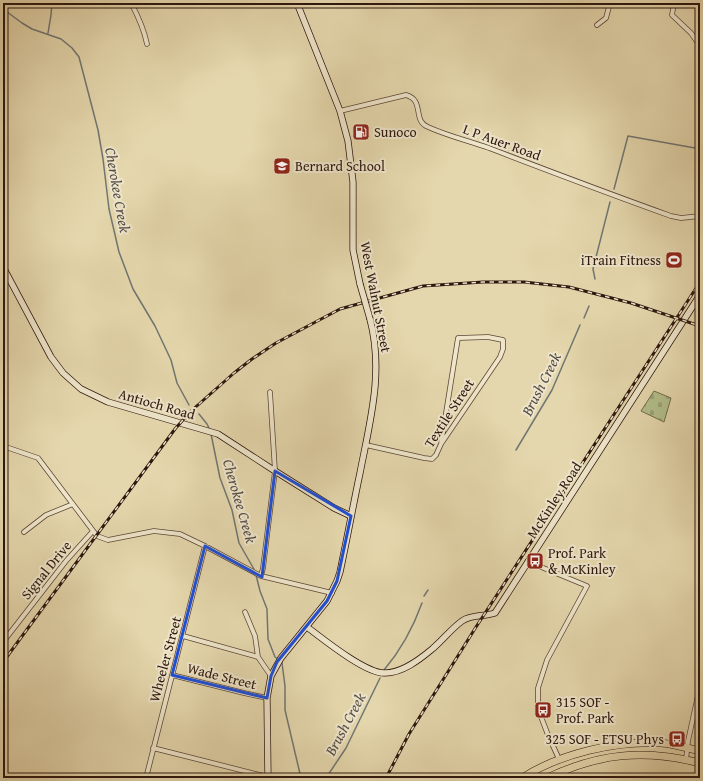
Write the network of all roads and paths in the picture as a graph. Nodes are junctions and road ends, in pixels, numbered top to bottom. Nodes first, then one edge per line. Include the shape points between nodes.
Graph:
1 (131, 3) edge
2 (297, 3) edge
3 (610, 3) edge
4 (674, 3) edge
5 (597, 25) dead end
6 (147, 44) dead end
7 (700, 46) edge
8 (340, 111) junction
9 (700, 216) edge
10 (3, 267) edge
11 (700, 295) edge
12 (697, 305) edge
13 (270, 392) dead end
14 (440, 444) junction
15 (366, 445) junction
16 (3, 446) edge
17 (274, 471) junction
18 (73, 504) junction
19 (351, 516) junction
20 (93, 531) junction
21 (24, 532) dead end
22 (205, 546) junction
23 (529, 562) junction
24 (257, 574) junction
25 (332, 593) junction
26 (245, 612) dead end
27 (307, 627) junction
28 (182, 636) junction
29 (3, 642) edge
30 (258, 657) junction
31 (172, 675) junction
32 (271, 676) junction
33 (700, 686) edge
34 (267, 698) junction
35 (153, 748) junction
36 (687, 748) junction
37 (700, 751) edge
38 (559, 759) junction
39 (686, 760) junction
40 (700, 763) edge
41 (146, 778) edge
42 (268, 778) edge
43 (522, 778) edge
44 (547, 778) edge

1 - 6 street
2 - 8 street, West Walnut Street
3 - 5 street via 606,18
4 - 7 street via 672,15 691,33
8 - 9 street, L P Auer Road via 410,96 414,98 422,123 427,127 671,216
8 - 15 street, West Walnut Street, bridge via 351,159 353,250 375,339 377,370
10 - 17 street, Antioch Road via 51,357 63,374 81,389 108,402 218,434
11 - 12 street, McKinley Road
12 - 23 street, McKinley Road
13 - 17 street
14 - 14 street, Textile Street via 500,357 503,340 488,337 458,338
14 - 15 street, Textile Street via 432,459
15 - 19 street, West Walnut Street
16 - 18 street via 38,458
17 - 19 street, Antioch Road
17 - 24 street via 263,568
18 - 20 street
18 - 21 street via 46,515
19 - 25 street, West Walnut Street via 340,572
20 - 22 street via 97,536 108,540 154,531 180,534
20 - 29 street, Signal Drive via 66,561
22 - 24 street
22 - 28 street, Wheeler Street
23 - 27 street, McKinley Road via 495,613 477,615 463,621 421,658 392,672 382,673 369,669
23 - 38 street via 587,586 547,660 538,688 538,708
24 - 25 street
25 - 27 street, West Walnut Street
26 - 30 street
27 - 32 street, West Walnut Street via 279,660
28 - 30 street
28 - 31 street, Wheeler Street
30 - 32 street
31 - 34 street, Wade Street
31 - 35 street, Wheeler Street
32 - 34 street, West Walnut Street
33 - 36 street
34 - 42 street, West Walnut Street
35 - 41 street, Wheeler Street
35 - 42 street
36 - 37 highway
36 - 38 highway via 660,743 631,743 584,751
36 - 39 street
38 - 43 highway
39 - 40 highway
39 - 44 highway via 654,755 620,755 596,759

